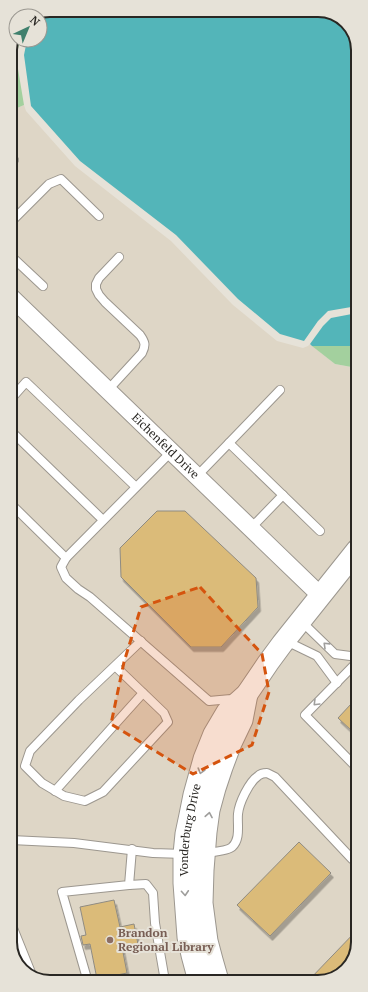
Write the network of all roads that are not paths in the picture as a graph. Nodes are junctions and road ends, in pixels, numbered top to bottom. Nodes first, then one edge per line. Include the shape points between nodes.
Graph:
1 (17, 216) edge
2 (99, 216) dead end
3 (119, 257) dead end
4 (17, 262) edge
5 (43, 286) dead end
6 (17, 303) edge
7 (108, 390) junction
8 (280, 390) dead end
9 (17, 392) edge
10 (17, 437) edge
11 (229, 443) junction
12 (172, 451) junction
13 (197, 476) junction
14 (136, 487) junction
15 (282, 495) junction
16 (17, 514) edge
17 (103, 520) junction
18 (251, 528) junction
19 (320, 531) dead end
20 (66, 558) junction
21 (351, 558) edge
22 (321, 596) junction
23 (301, 621) junction
24 (285, 640) junction
25 (141, 641) junction
26 (351, 656) edge
27 (115, 666) junction
28 (351, 668) edge
29 (337, 683) junction
30 (143, 693) junction
31 (247, 694) junction
32 (351, 762) edge
33 (55, 791) junction
34 (17, 840) edge
35 (132, 849) junction
36 (194, 854) junction
37 (351, 857) edge
38 (129, 885) junction
39 (17, 938) edge
40 (29, 968) edge
41 (86, 975) edge
42 (164, 975) edge
43 (197, 975) edge
44 (216, 975) edge

1 - 2 lane via 49,184 61,179
3 - 7 lane via 99,278 96,289 105,302 140,335 145,347
4 - 5 lane
6 - 7 street, Eichenfeld Drive
7 - 12 street, Eichenfeld Drive
8 - 11 lane
9 - 14 lane via 26,382
10 - 17 lane
11 - 13 lane
11 - 15 lane
12 - 13 street, Eichenfeld Drive
12 - 14 lane
13 - 18 street, Eichenfeld Drive
14 - 17 lane
15 - 18 lane
15 - 19 lane
16 - 20 lane
17 - 20 lane
18 - 22 street, Eichenfeld Drive
20 - 25 lane via 61,567 66,578
21 - 22 street, Vonderburg Drive
22 - 23 street, Vonderburg Drive
23 - 24 street, Vonderburg Drive
26 -> 23 lane via 335,654
24 - 29 lane via 317,656
24 - 31 street, Vonderburg Drive
25 - 27 lane
25 - 31 lane via 209,701 231,699
27 - 30 lane
27 - 33 lane via 30,752 25,766 42,783
28 - 29 lane
29 -> 32 lane via 305,715
30 - 33 lane
30 - 33 lane via 164,713 168,722 103,792 85,801
31 - 36 street, Vonderburg Drive via 227,712 204,759 186,834
34 - 35 lane via 74,842
35 - 36 lane via 153,853
35 - 38 lane
36 - 37 lane via 232,848 237,841 238,813 242,799 258,775 266,772 275,777
36 -> 43 street, Vonderburg Drive via 184,883 188,936
36 - 44 street, Vonderburg Drive via 210,954
38 - 41 lane via 62,892
38 - 42 lane via 146,884 153,893
39 - 40 lane

